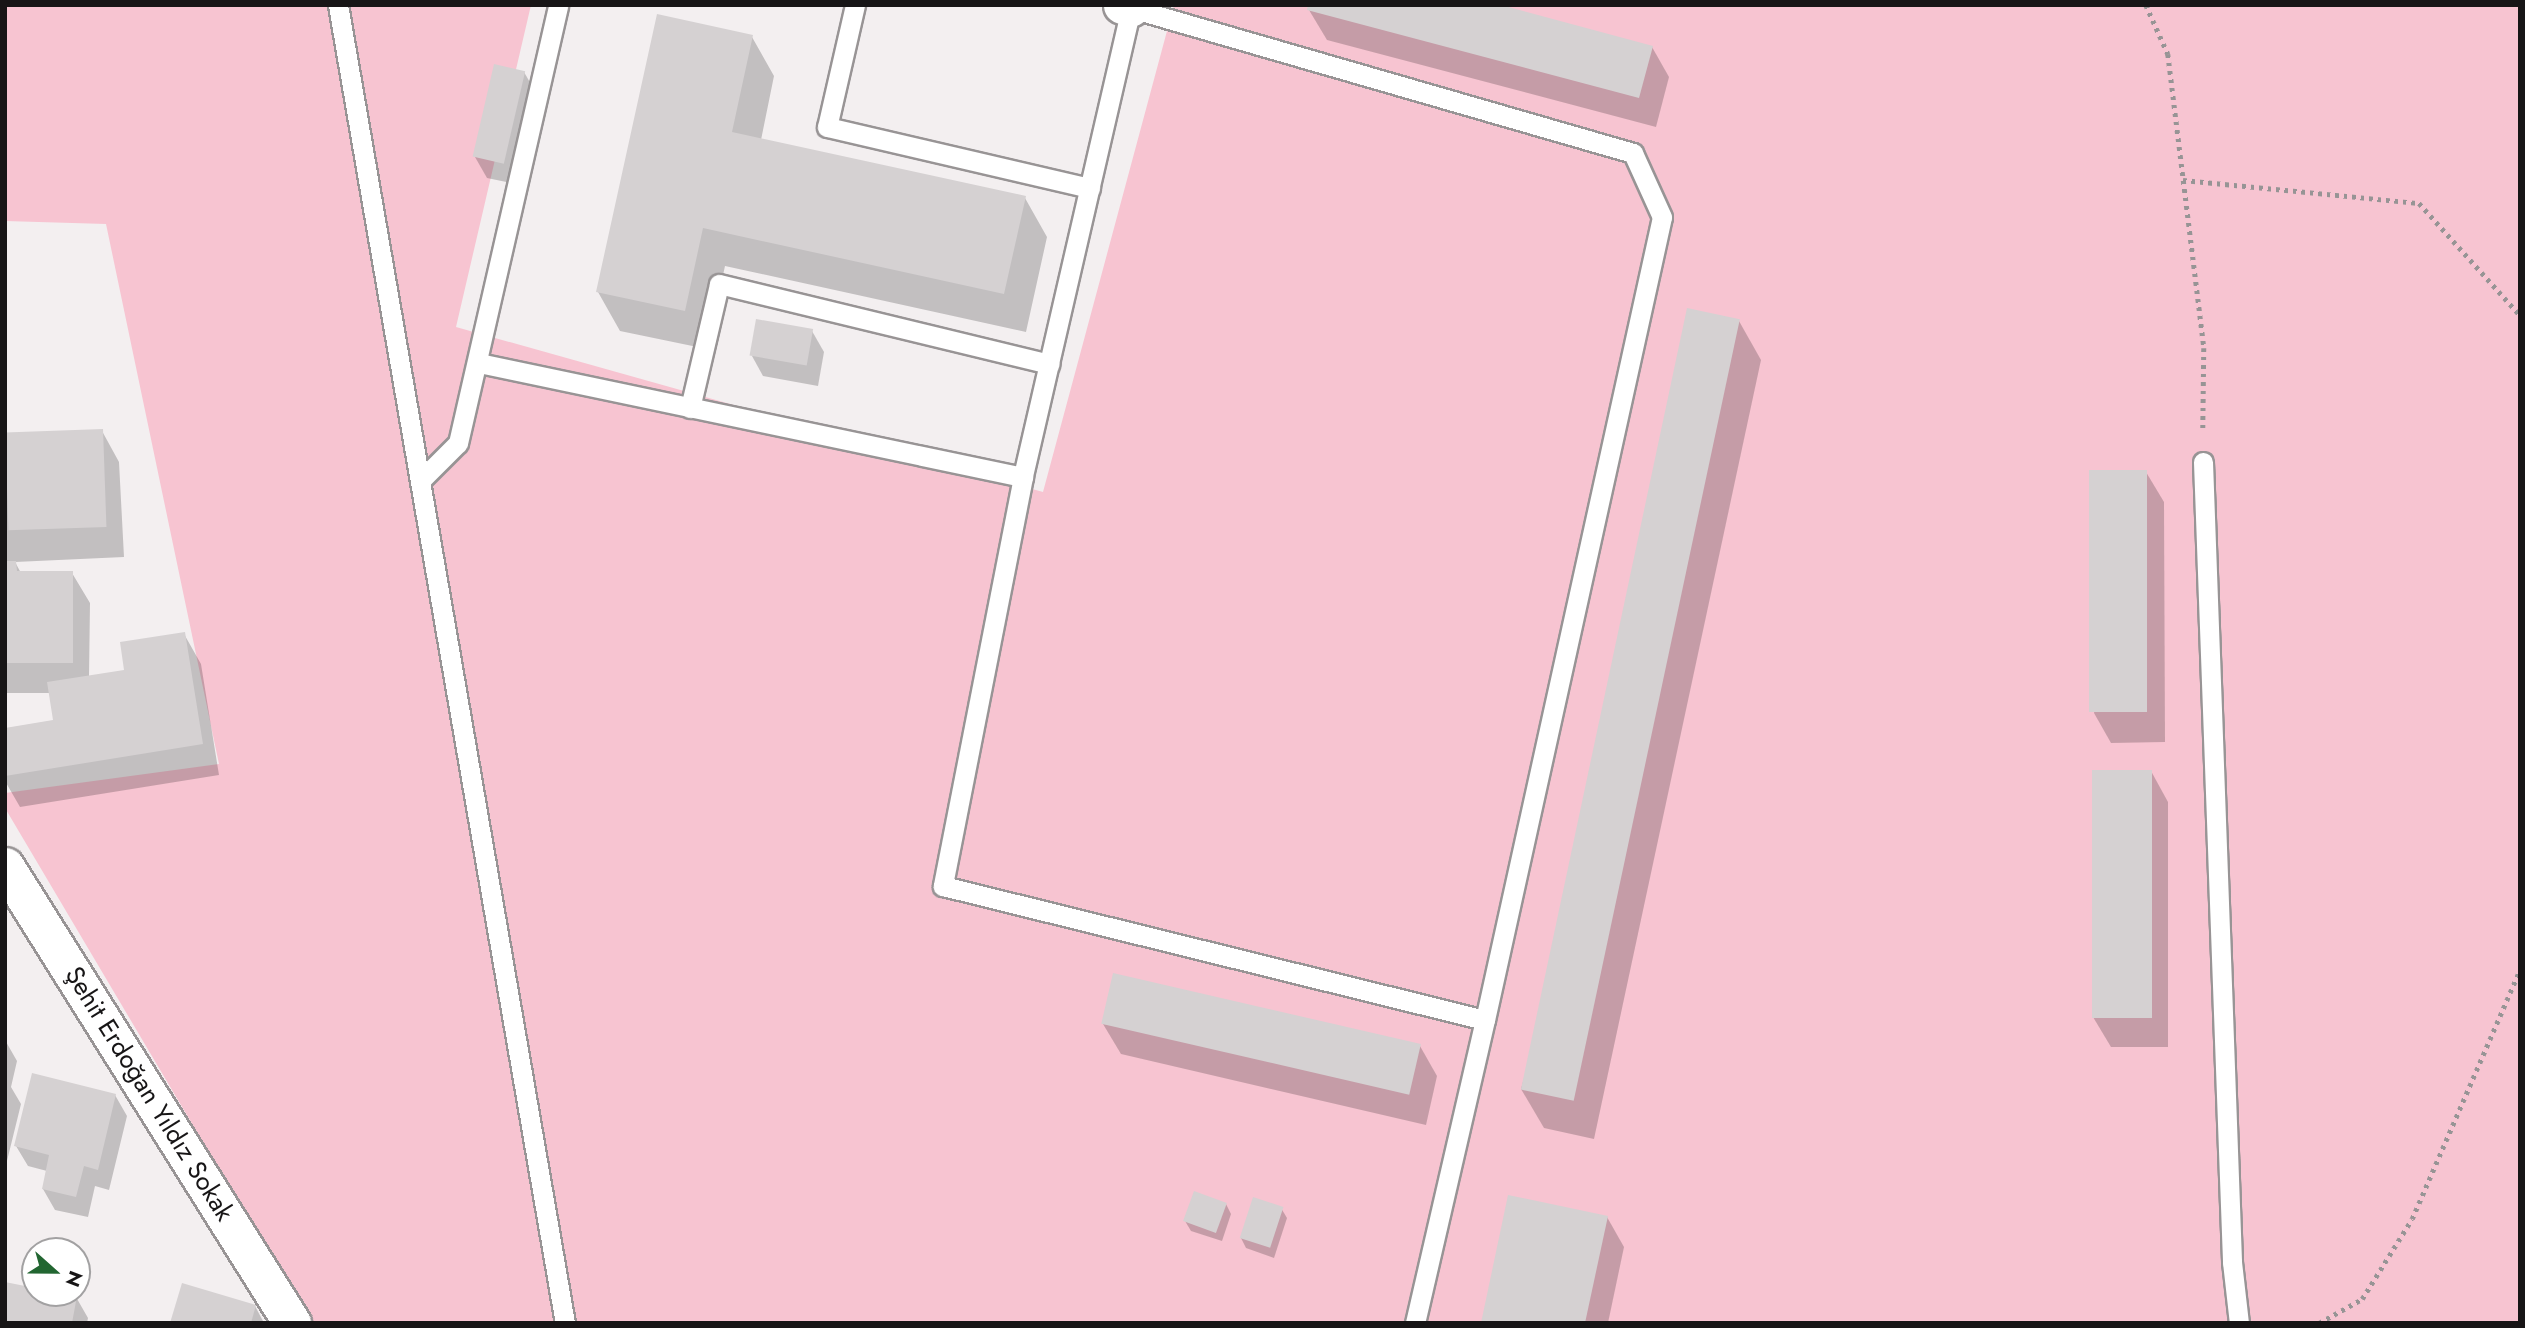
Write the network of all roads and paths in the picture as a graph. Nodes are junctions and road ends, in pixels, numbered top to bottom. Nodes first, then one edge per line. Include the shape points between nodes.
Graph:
1 (338, 5) edge
2 (558, 5) edge
3 (855, 5) edge
4 (2146, 5) edge
5 (1126, 6) edge
6 (2183, 180) junction
7 (1090, 188) junction
8 (2520, 314) edge
9 (479, 363) junction
10 (1049, 364) junction
11 (690, 408) junction
12 (2203, 462) joint
13 (1023, 477) junction
14 (421, 480) junction
15 (5, 866) edge
16 (2520, 969) edge
17 (1485, 1020) junction
18 (292, 1323) edge
19 (565, 1323) edge
20 (1415, 1323) edge
21 (2239, 1323) edge
22 (2319, 1323) edge

1 - 14 lane
2 - 9 lane
3 - 7 lane via 827,127
4 - 6 path via 2168,54
5 - 7 lane
5 - 17 lane via 1633,153 1662,217
6 - 8 path via 2419,202
6 - 12 path via 2204,348
7 - 10 lane
9 - 11 lane
9 - 14 lane via 458,443
10 - 11 lane via 719,284
10 - 13 lane
11 - 13 lane
12 - 21 lane via 2232,1262
13 - 17 lane via 943,886
14 - 19 lane
15 - 18 street, Şehit Erdoğan Yıldız Sokak
16 - 22 path via 2412,1219 2362,1299
17 - 20 lane

